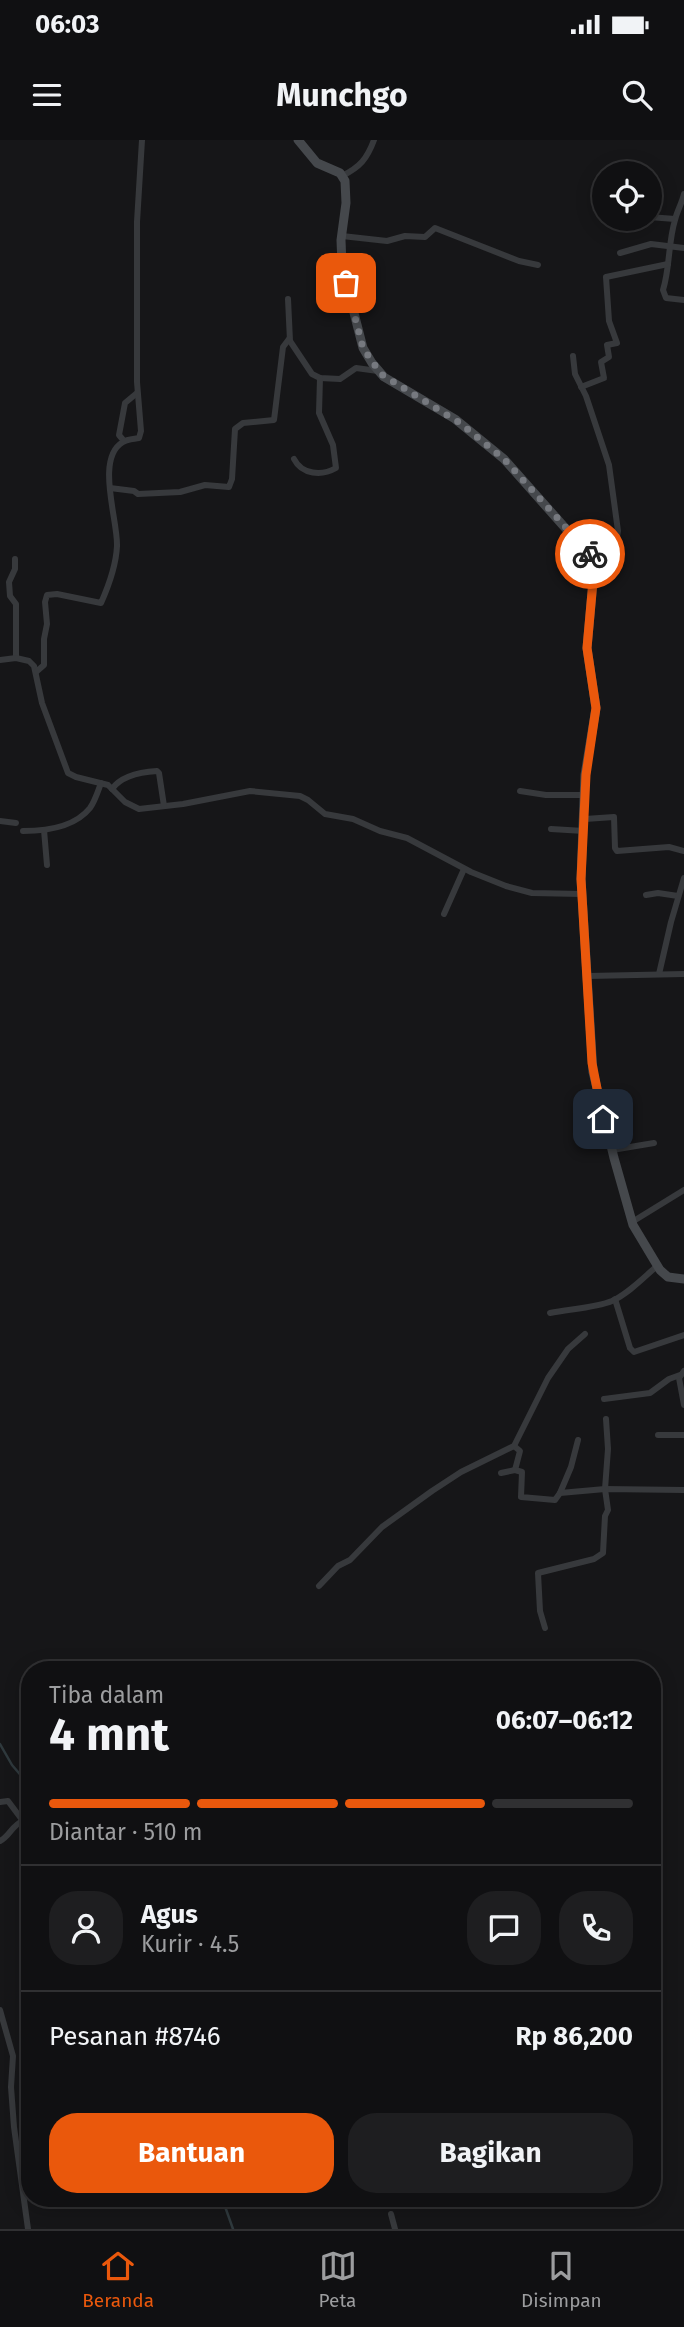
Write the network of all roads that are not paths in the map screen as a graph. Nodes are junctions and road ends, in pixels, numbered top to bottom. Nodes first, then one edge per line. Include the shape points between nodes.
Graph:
1 (142, 140) edge
2 (298, 140) edge
3 (374, 140) edge
4 (342, 176) junction
5 (684, 194) edge
6 (662, 218) edge
7 (675, 219) junction
8 (342, 236) junction
9 (671, 247) junction
10 (684, 248) edge
11 (620, 253) dead end
12 (668, 264) junction
13 (538, 265) dead end
14 (288, 299) dead end
15 (684, 300) edge
16 (289, 339) junction
17 (573, 356) dead end
18 (378, 371) junction
19 (320, 378) junction
20 (581, 387) junction
21 (137, 393) junction
22 (124, 441) junction
23 (294, 459) dead end
24 (110, 488) junction
25 (15, 559) dead end
26 (592, 560) junction
27 (16, 658) junction
28 (0, 660) edge
29 (36, 672) junction
30 (101, 783) junction
31 (112, 789) junction
32 (520, 791) dead end
33 (585, 794) junction
34 (164, 806) junction
35 (585, 819) junction
36 (0, 821) edge
37 (16, 824) dead end
38 (551, 829) dead end
39 (44, 830) junction
40 (23, 831) dead end
41 (584, 831) junction
42 (684, 851) edge
43 (47, 865) dead end
44 (464, 869) junction
45 (684, 878) edge
46 (582, 894) junction
47 (646, 895) dead end
48 (678, 896) junction
49 (444, 914) dead end
50 (659, 974) junction
51 (684, 974) edge
52 (588, 976) junction
53 (654, 1143) dead end
54 (612, 1150) junction
55 (684, 1190) edge
56 (632, 1222) junction
57 (657, 1266) junction
58 (684, 1279) edge
59 (615, 1299) junction
60 (550, 1313) dead end
61 (585, 1334) dead end
62 (684, 1335) edge
63 (682, 1373) edge
64 (604, 1399) dead end
65 (684, 1405) edge
66 (606, 1419) dead end
67 (657, 1435) dead end
68 (684, 1436) edge
69 (578, 1440) dead end
70 (514, 1446) junction
71 (515, 1470) junction
72 (501, 1473) dead end
73 (606, 1489) junction
74 (684, 1490) edge
75 (560, 1493) junction
76 (319, 1586) dead end
77 (545, 1628) dead end
78 (0, 1802) edge
79 (21, 1818) edge
80 (21, 1822) edge
81 (0, 1840) edge
82 (0, 2010) edge
83 (21, 2178) edge
84 (25, 2207) edge
85 (391, 2214) dead end
86 (28, 2229) edge
87 (395, 2229) edge

1 - 21 street
2 - 4 street via 317,163
3 - 4 street via 363,163
4 - 8 street via 346,203
5 - 7 street
6 - 7 street
7 - 9 street
8 - 13 street via 387,242 405,236 425,237 435,228
8 - 18 street via 344,275 361,341
9 - 10 street
9 - 11 street via 651,244
9 - 12 street
12 - 15 street via 664,296
12 - 20 street via 606,277 609,321 617,343 607,345 609,357 601,362 604,378
14 - 16 street
16 - 19 street via 308,369
16 - 24 street via 283,347 274,420 235,429 229,487 205,485 180,492 138,494
17 - 20 street
18 - 19 street via 356,368 341,378
18 - 26 street via 460,423 504,459
19 - 23 street via 319,413 333,445 336,468 308,473
20 - 26 street via 607,454 618,531 615,554
21 - 22 street via 125,403 119,435
21 - 22 street via 140,436
22 - 24 street via 109,463
24 - 29 street via 117,542 103,600 98,604 47,595 44,665
25 - 27 street via 9,582 16,604
26 - 33 street via 587,648 596,708
27 - 28 street
27 - 29 street via 31,662
29 - 30 street via 65,769
30 - 31 street
30 - 39 street via 86,812
31 - 34 street via 135,808
31 - 34 street via 124,779 157,771
32 - 33 street
33 - 35 street
34 - 44 street via 250,791 300,796 325,814 407,838
35 - 41 street
35 - 42 street via 614,817 617,851 669,847
36 - 37 street
38 - 41 street
39 - 40 street
39 - 43 street
41 - 46 street
44 - 46 street via 532,893
44 - 49 street
45 - 48 street
46 - 52 street
47 - 48 street
48 - 50 street
50 - 51 street
50 - 52 street
52 - 54 street via 593,1072
53 - 54 street
54 - 56 street
55 - 56 street
56 - 57 street
57 - 58 street via 668,1277
57 - 59 street
59 - 60 street
59 - 62 street via 634,1352
61 - 70 street via 568,1349 544,1385
63 - 64 street via 650,1393
63 - 65 street
66 - 73 street
67 - 68 street
69 - 75 street
70 - 71 street via 520,1451
70 - 76 street via 432,1491 382,1527
71 - 72 street
71 - 75 street via 523,1473 523,1498 553,1501
73 - 74 street
73 - 75 street
73 - 77 street via 608,1510 601,1556 537,1575
78 - 79 street via 8,1801
80 - 81 street
82 - 83 street via 13,2056 11,2087
84 - 86 street
85 - 87 street

